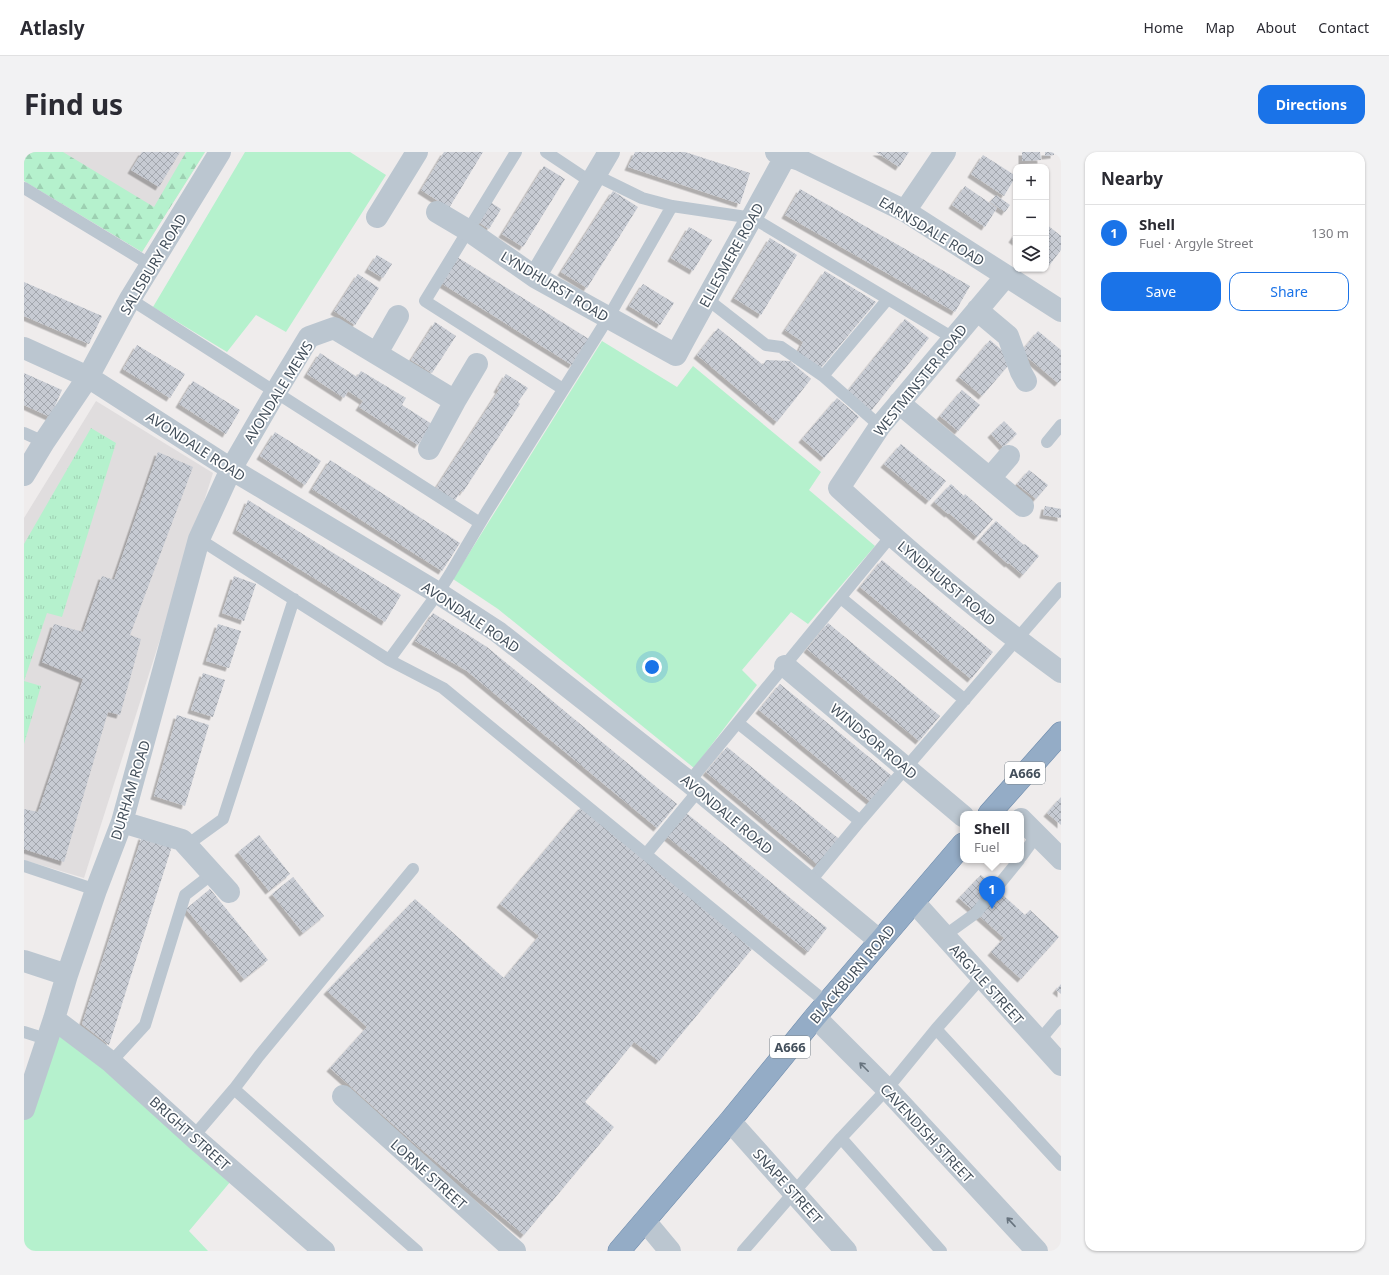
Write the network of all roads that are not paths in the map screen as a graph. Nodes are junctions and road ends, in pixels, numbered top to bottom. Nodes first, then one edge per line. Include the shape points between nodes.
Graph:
1 (220, 152) edge
2 (417, 152) edge
3 (516, 152) edge
4 (546, 152) edge
5 (609, 152) edge
6 (945, 152) edge
7 (781, 154) edge
8 (593, 178) junction
9 (24, 188) edge
10 (672, 206) junction
11 (905, 211) junction
12 (438, 212) dead end
13 (378, 217) dead end
14 (753, 218) junction
15 (469, 231) junction
16 (151, 265) junction
17 (1006, 276) junction
18 (535, 277) junction
19 (706, 299) junction
20 (130, 300) junction
21 (887, 300) junction
22 (977, 310) junction
23 (1061, 310) edge
24 (398, 316) dead end
25 (608, 318) junction
26 (952, 338) junction
27 (24, 348) edge
28 (377, 353) junction
29 (676, 355) joint
30 (477, 364) dead end
31 (823, 376) junction
32 (88, 377) junction
33 (1026, 382) dead end
34 (563, 389) junction
35 (275, 393) junction
36 (455, 401) junction
37 (899, 403) junction
38 (880, 426) junction
39 (1061, 426) edge
40 (24, 433) edge
41 (44, 442) junction
42 (1047, 442) dead end
43 (429, 449) dead end
44 (1009, 456) dead end
45 (231, 469) junction
46 (24, 475) edge
47 (990, 478) junction
48 (839, 488) joint
49 (1023, 506) dead end
50 (480, 523) junction
51 (891, 536) junction
52 (199, 539) junction
53 (1061, 588) edge
54 (438, 593) junction
55 (841, 598) junction
56 (294, 599) junction
57 (1016, 640) junction
58 (389, 660) junction
59 (785, 666) junction
60 (1061, 672) edge
61 (965, 700) junction
62 (738, 723) junction
63 (1061, 733) edge
64 (906, 768) junction
65 (694, 786) junction
66 (1002, 809) edge
67 (960, 813) edge
68 (122, 822) junction
69 (860, 822) junction
70 (1024, 822) edge
71 (1037, 836) junction
72 (187, 846) junction
73 (960, 848) edge
74 (1024, 853) edge
75 (646, 854) junction
76 (1061, 859) edge
77 (1016, 863) edge
78 (24, 866) edge
79 (413, 869) dead end
80 (212, 874) junction
81 (809, 883) junction
82 (96, 890) junction
83 (229, 892) dead end
84 (914, 902) junction
85 (944, 936) junction
86 (880, 941) junction
87 (24, 962) edge
88 (66, 975) junction
89 (981, 978) junction
90 (821, 1010) junction
91 (1061, 1015) edge
92 (54, 1019) junction
93 (936, 1029) junction
94 (24, 1032) edge
95 (46, 1039) junction
96 (1039, 1041) junction
97 (111, 1062) junction
98 (1061, 1065) edge
99 (234, 1089) junction
100 (887, 1089) junction
101 (343, 1096) dead end
102 (24, 1109) edge
103 (730, 1121) junction
104 (193, 1137) junction
105 (841, 1138) junction
106 (1061, 1165) edge
107 (793, 1193) junction
108 (645, 1221) junction
109 (749, 1249) edge
110 (514, 1250) edge
111 (324, 1251) edge
112 (417, 1251) edge
113 (619, 1251) edge
114 (670, 1251) edge
115 (846, 1251) edge
116 (941, 1251) edge
117 (1038, 1251) edge

1 - 16 street, SALISBURY ROAD
2 - 13 street
3 - 15 lane
4 - 8 lane
5 - 8 street
6 - 11 street
7 - 11 street, EARNSDALE ROAD via 807,163
7 - 14 street, ELLESMERE ROAD
8 - 10 lane via 642,198
8 - 18 street
9 - 16 lane
10 - 14 lane
10 - 25 lane
11 - 17 street, EARNSDALE ROAD
12 - 15 street, LYNDHURST ROAD
14 - 19 street, ELLESMERE ROAD
14 - 21 lane
15 - 18 street, LYNDHURST ROAD
15 - 34 lane via 425,301
16 - 20 street, SALISBURY ROAD
17 - 22 street, WESTMINSTER ROAD
17 - 23 street, EARNSDALE ROAD
18 - 25 street, LYNDHURST ROAD
19 - 29 street, ELLESMERE ROAD
19 - 31 lane via 766,345 781,347
20 - 32 street, SALISBURY ROAD
20 - 35 lane
21 - 26 lane
21 - 31 lane
22 - 26 street, WESTMINSTER ROAD
22 - 33 street via 1008,336
24 - 28 street
25 - 29 street, LYNDHURST ROAD
25 - 34 lane
26 - 37 street, WESTMINSTER ROAD
27 - 32 street, AVONDALE ROAD
28 - 35 street, AVONDALE MEWS via 334,328 309,337
28 - 36 street, AVONDALE MEWS
30 - 36 street
31 - 38 lane
32 - 41 street, SALISBURY ROAD
32 - 45 street, AVONDALE ROAD
34 - 50 lane
35 - 45 street, AVONDALE MEWS
35 - 50 lane
36 - 43 street
37 - 38 street, WESTMINSTER ROAD
37 - 47 street
38 - 48 street, WESTMINSTER ROAD
39 - 42 lane
40 - 41 lane
41 - 46 street, SALISBURY ROAD
44 - 47 street
45 - 52 street, DURHAM ROAD
45 - 54 street, AVONDALE ROAD
47 - 49 street
48 - 51 street, LYNDHURST ROAD
50 - 54 lane
51 - 55 lane
51 - 57 street, LYNDHURST ROAD
52 - 56 lane
52 - 68 street, DURHAM ROAD
53 - 57 lane
54 - 58 lane
54 - 65 street, AVONDALE ROAD via 498,632
55 - 59 lane
55 - 61 lane
56 - 58 lane
56 - 72 lane via 223,819
57 - 60 street, LYNDHURST ROAD
57 - 61 lane
58 - 75 lane via 443,688
59 - 62 lane
59 - 64 street, WINDSOR ROAD
61 - 64 lane
62 - 65 lane
62 - 69 lane
63 - 66 highway, A666
64 - 67 street, WINDSOR ROAD
64 - 69 lane
65 - 75 lane
65 - 81 street, AVONDALE ROAD
68 - 72 street via 182,840
68 - 82 street, DURHAM ROAD
69 - 81 lane
70 - 71 street
71 - 74 lane
71 - 76 street
72 - 80 street
73 - 84 highway, BLACKBURN ROAD / A666
75 - 90 lane
77 - 85 lane via 976,913
78 - 82 lane
79 - 99 lane
80 - 83 street
80 - 97 lane via 186,895 146,1025
81 - 86 street, AVONDALE ROAD
82 - 88 street, DURHAM ROAD
84 - 85 street, ARGYLE STREET
84 - 86 highway, BLACKBURN ROAD / A666
85 - 89 street, ARGYLE STREET
86 - 90 highway, BLACKBURN ROAD / A666
87 - 88 street
88 - 92 street, DURHAM ROAD
89 - 93 lane
89 - 96 street, ARGYLE STREET
100 -> 90 street, CAVENDISH STREET
90 - 103 highway, BLACKBURN ROAD / A666
91 - 96 lane
92 - 95 street, DURHAM ROAD
92 - 97 street, BRIGHT STREET
93 - 100 lane
93 - 106 lane
94 - 95 lane
95 - 102 street, DURHAM ROAD
96 - 98 street, ARGYLE STREET
97 - 104 street, BRIGHT STREET
99 - 104 lane
99 - 112 lane
100 - 105 lane
117 -> 100 street, CAVENDISH STREET
101 - 110 street, LORNE STREET
103 - 107 street, SNAPE STREET
103 - 108 highway, BLACKBURN ROAD / A666
104 - 111 street, BRIGHT STREET
105 - 107 lane
105 - 116 lane
107 - 109 lane
107 - 115 street, SNAPE STREET
108 - 113 highway, BLACKBURN ROAD / A666
108 - 114 street

